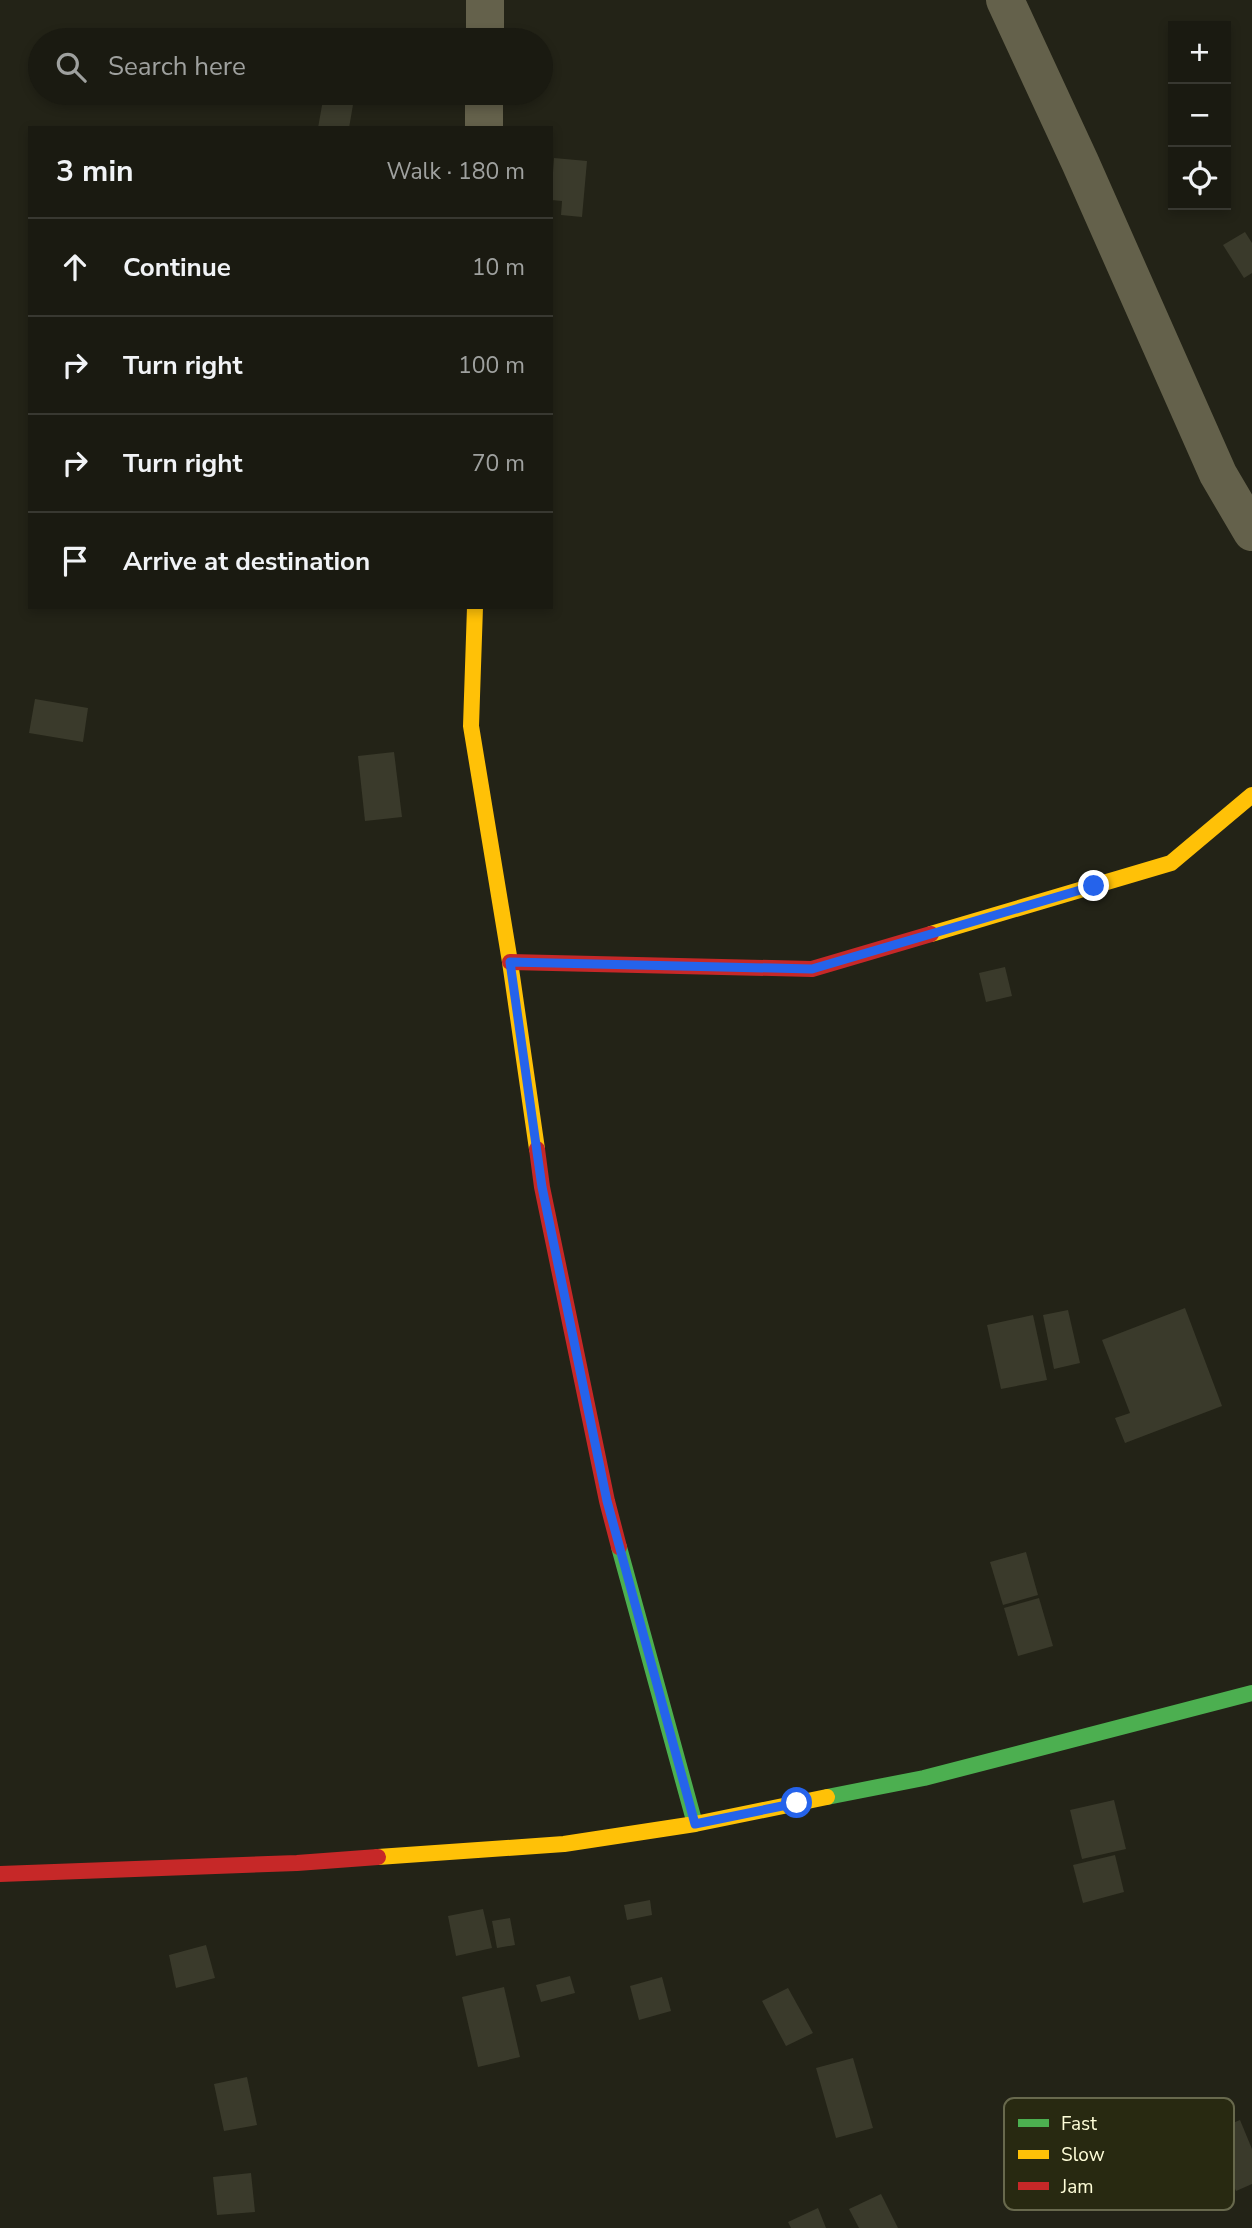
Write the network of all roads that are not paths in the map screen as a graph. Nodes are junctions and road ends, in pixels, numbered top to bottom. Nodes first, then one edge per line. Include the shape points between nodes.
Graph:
1 (485, 0) edge
2 (1005, 0) edge
3 (485, 28) edge
4 (484, 105) edge
5 (484, 126) edge
6 (1252, 532) edge
7 (475, 609) edge
8 (1252, 795) edge
9 (510, 962) junction
10 (1252, 1693) edge
11 (695, 1824) junction
12 (0, 1874) edge

1 - 3 street
2 - 6 street via 1218,474
4 - 5 street
7 - 9 street via 471,726
8 - 9 street via 1171,863 812,969
9 - 11 street via 542,1187 607,1501
10 - 11 street via 924,1778
11 - 12 street via 564,1843 310,1862

